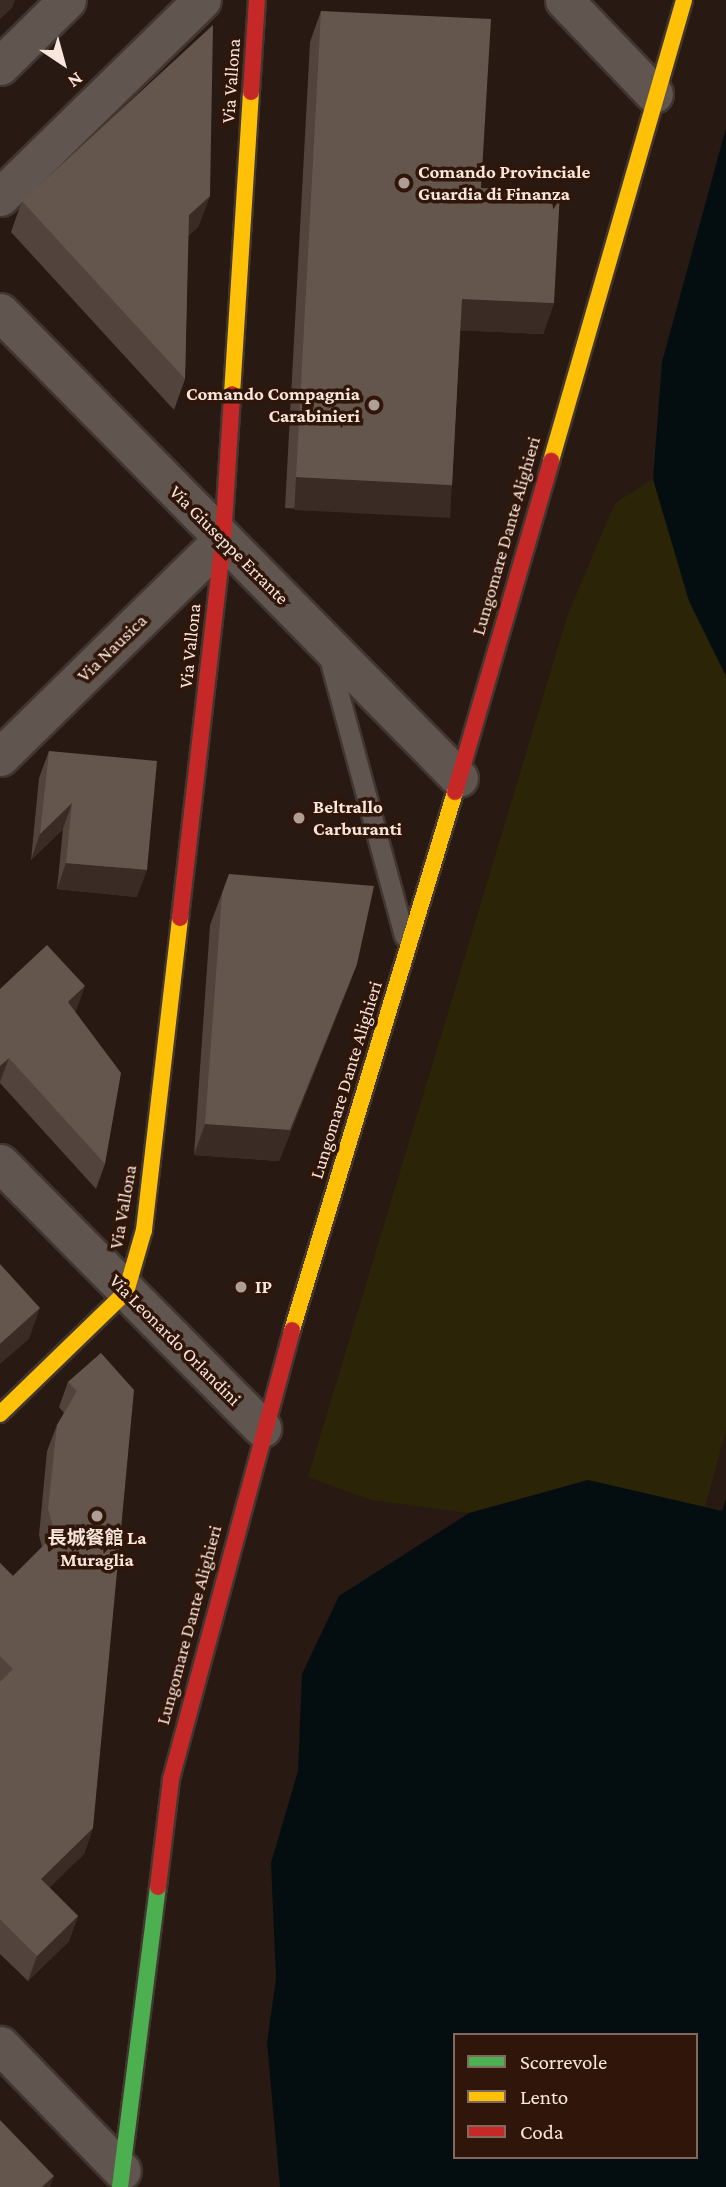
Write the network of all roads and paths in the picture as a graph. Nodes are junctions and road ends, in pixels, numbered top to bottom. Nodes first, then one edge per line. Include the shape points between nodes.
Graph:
1 (67, 0) edge
2 (202, 0) edge
3 (257, 0) edge
4 (564, 0) edge
5 (684, 0) edge
6 (0, 66) edge
7 (654, 94) junction
8 (0, 197) edge
9 (0, 312) edge
10 (223, 539) junction
11 (325, 643) junction
12 (0, 757) edge
13 (459, 778) junction
14 (407, 946) junction
15 (0, 1163) edge
16 (126, 1292) junction
17 (0, 1414) edge
18 (262, 1428) junction
19 (0, 2045) edge
20 (121, 2179) edge

1 - 6 street
2 - 8 street
3 - 10 main road, Via Vallona
4 - 7 street
5 - 7 main road, Lungomare Dante Alighieri
7 - 13 main road, Lungomare Dante Alighieri
9 - 10 street, Via Giuseppe Errante
10 - 11 street, Via Giuseppe Errante
10 - 12 street, Via Nausica
10 - 16 main road, Via Vallona via 144,1230
11 - 13 street, Via Giuseppe Errante
11 - 14 lane
13 - 14 main road, Lungomare Dante Alighieri
14 - 18 main road, Lungomare Dante Alighieri
15 - 16 street, Via Leonardo Orlandini
16 - 17 main road
16 - 18 street, Via Leonardo Orlandini
18 - 20 main road, Lungomare Dante Alighieri via 171,1779
19 - 20 street

